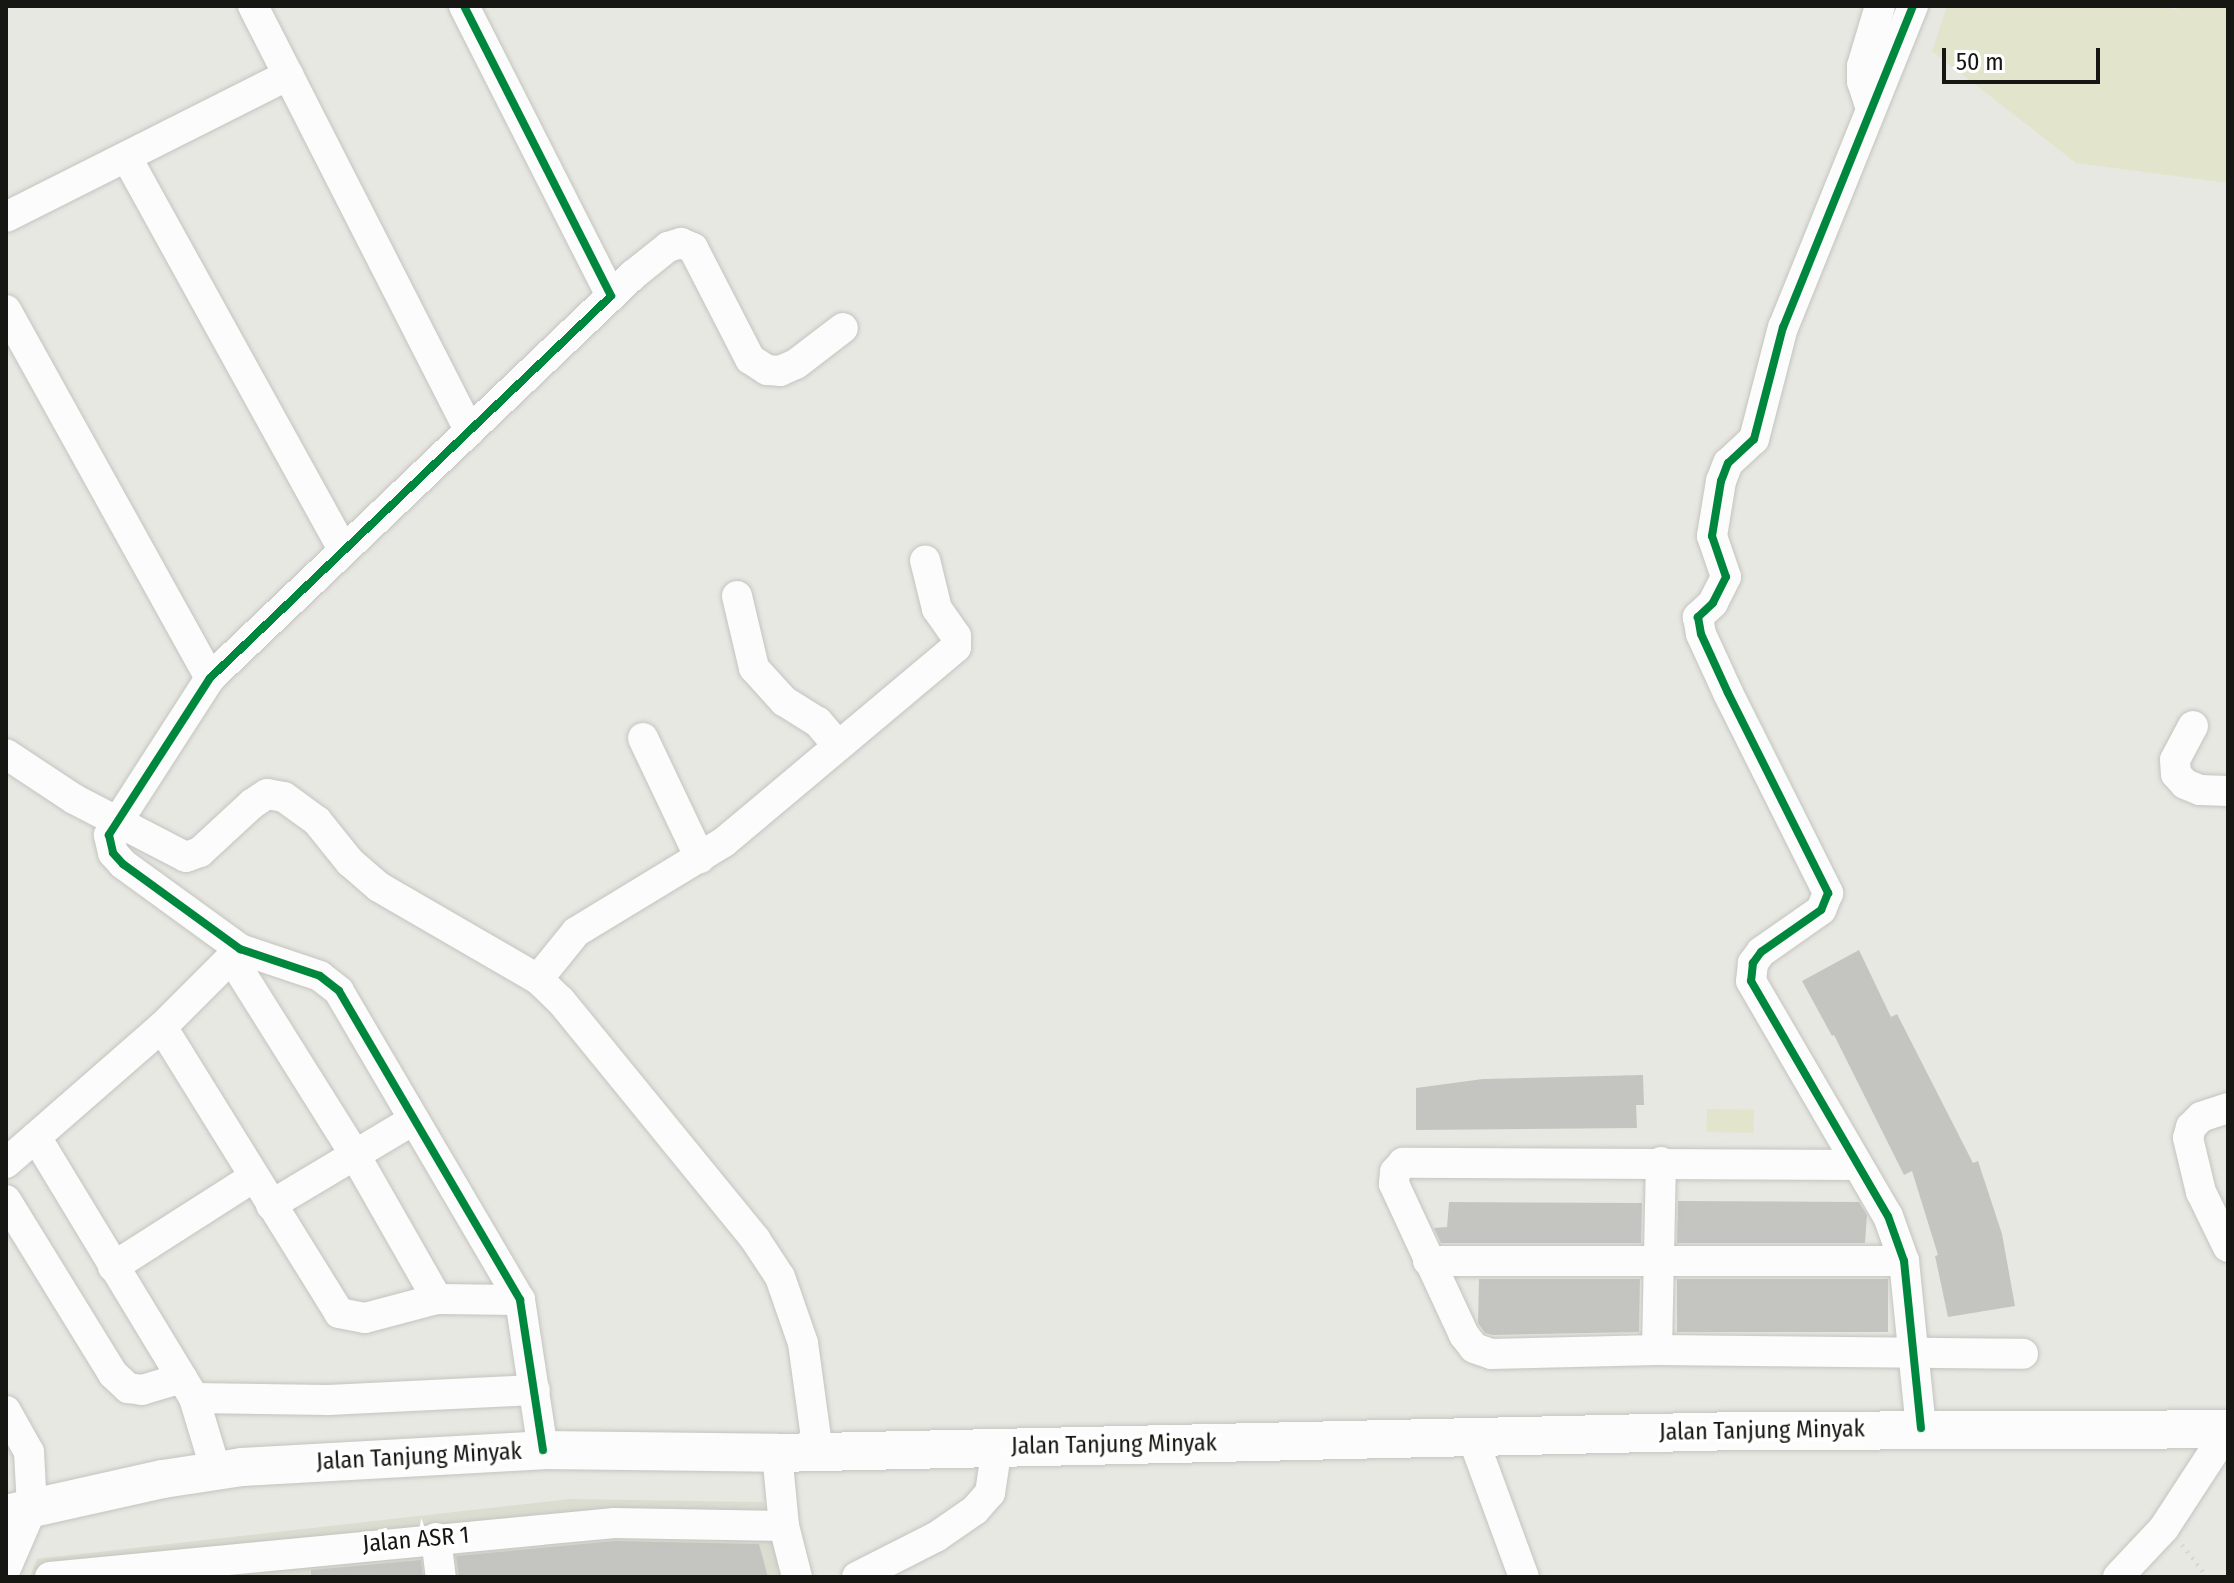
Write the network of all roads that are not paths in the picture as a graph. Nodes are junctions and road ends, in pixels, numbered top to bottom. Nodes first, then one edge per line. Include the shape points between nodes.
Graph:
1 (253, 6) edge
2 (464, 6) edge
3 (1880, 6) edge
4 (1913, 6) edge
5 (288, 75) junction
6 (1871, 109) junction
7 (127, 158) junction
8 (6, 217) edge
9 (611, 296) junction
10 (6, 310) edge
11 (843, 328) dead end
12 (470, 431) junction
13 (343, 550) junction
14 (925, 560) dead end
15 (737, 596) dead end
16 (210, 678) junction
17 (2193, 726) dead end
18 (643, 738) dead end
19 (838, 746) junction
20 (6, 754) edge
21 (2228, 791) edge
22 (116, 821) junction
23 (700, 858) junction
24 (236, 953) junction
25 (538, 979) junction
26 (162, 1027) junction
27 (2225, 1101) edge
28 (413, 1120) junction
29 (36, 1137) junction
30 (355, 1155) junction
31 (1661, 1162) junction
32 (6, 1163) edge
33 (1856, 1165) junction
34 (254, 1177) junction
35 (6, 1200) edge
36 (271, 1205) junction
37 (2228, 1247) edge
38 (1659, 1260) junction
39 (1428, 1261) junction
40 (1904, 1261) junction
41 (113, 1267) junction
42 (437, 1299) junction
43 (520, 1300) junction
44 (1657, 1350) junction
45 (1914, 1354) junction
46 (2023, 1354) dead end
47 (188, 1388) junction
48 (535, 1390) junction
49 (6, 1411) edge
50 (1921, 1428) junction
51 (2228, 1430) edge
52 (1472, 1436) junction
53 (997, 1447) junction
54 (543, 1450) junction
55 (818, 1452) junction
56 (777, 1453) junction
57 (216, 1471) junction
58 (19, 1511) edge
59 (784, 1526) junction
60 (436, 1538) junction
61 (6, 1568) edge
62 (50, 1577) edge
63 (441, 1577) edge
64 (797, 1577) edge
65 (857, 1577) edge
66 (1524, 1577) edge
67 (2118, 1577) edge

1 - 5 street
2 - 9 street
3 - 6 street via 1862,66
4 - 6 street
5 - 7 street
5 - 12 street
6 - 33 street via 1783,327 1754,439 1728,463 1721,481 1712,536 1726,577 1713,603 1698,617 1728,693 1828,893 1821,910 1761,952 1751,981
7 - 8 street
7 - 13 street
9 - 11 street via 668,247 681,243 693,248 750,359 767,370 796,364
9 - 12 street
10 - 16 street
12 - 13 street
13 - 16 street
14 - 19 street via 937,609 956,636 956,647
15 - 19 street via 754,668
16 - 22 street
17 - 21 street via 2175,760 2176,774 2200,790
18 - 23 street
19 - 23 street via 773,804
20 - 22 street
22 - 24 street via 109,835 113,853 123,864
22 - 25 street via 186,857 200,852 267,794 284,797 317,821 350,862 379,887
23 - 25 street via 576,932
24 - 26 street
24 - 28 street via 320,976 339,991
24 - 30 street
25 - 55 street via 755,1239 780,1277 803,1343
26 - 29 street
26 - 34 street
27 - 37 street via 2191,1127 2188,1138 2201,1192
28 - 30 street
28 - 43 street
29 - 32 street
29 - 41 street
30 - 36 street
30 - 42 street
31 - 33 street
31 - 38 street
31 - 39 street via 1403,1163 1394,1184
33 - 40 street via 1888,1216
34 - 36 street
34 - 41 street
35 - 47 street via 113,1374 128,1388
36 - 42 street via 339,1313 365,1318
38 - 39 street
38 - 40 street
38 - 44 street
39 - 44 street via 1474,1348 1491,1354
40 - 45 street
41 - 47 street
42 - 43 street
43 - 48 street
44 - 45 street
45 - 46 street
45 - 50 street
47 - 48 street via 328,1400
47 - 57 street
48 - 54 street
49 - 58 street via 29,1452
50 - 51 main road, Jalan Tanjung Minyak
50 - 52 main road, Jalan Tanjung Minyak
51 - 67 street via 2164,1528
52 - 53 main road, Jalan Tanjung Minyak
52 - 66 street
53 - 55 main road, Jalan Tanjung Minyak
53 - 65 street via 990,1493 975,1510 936,1537
54 - 56 main road, Jalan Tanjung Minyak
54 - 57 main road, Jalan Tanjung Minyak
55 - 56 main road, Jalan Tanjung Minyak
56 - 59 street
57 - 58 main road, Jalan Tanjung Minyak
58 - 61 street
59 - 60 street, Jalan ASR 1 via 614,1523
59 - 64 street
60 - 62 street, Jalan ASR 1
60 - 63 street

